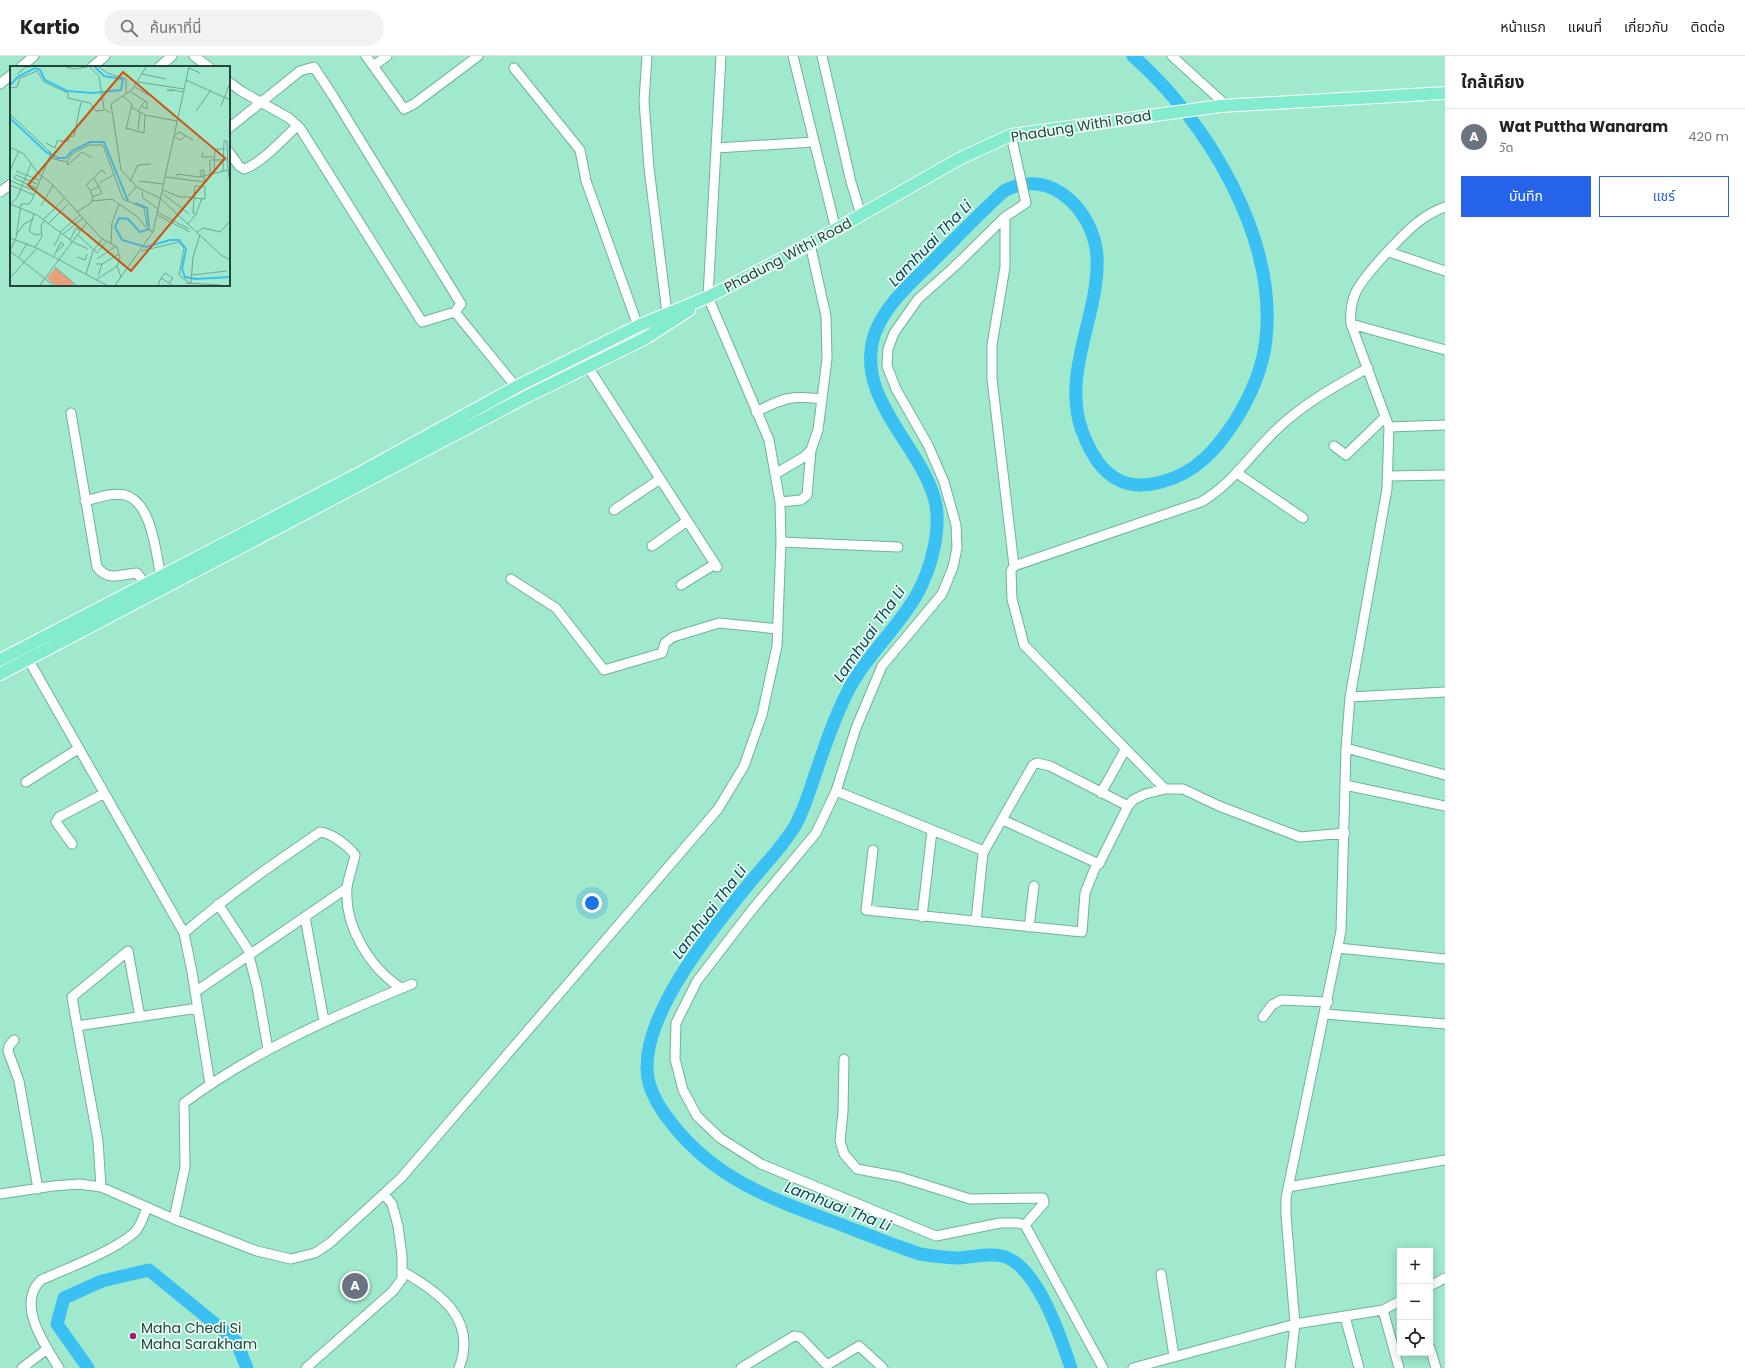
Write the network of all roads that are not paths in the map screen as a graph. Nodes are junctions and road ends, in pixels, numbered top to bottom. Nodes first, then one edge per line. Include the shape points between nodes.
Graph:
1 (105, 56) edge
2 (172, 56) edge
3 (194, 56) edge
4 (366, 56) edge
5 (387, 56) edge
6 (478, 56) edge
7 (647, 56) edge
8 (721, 56) edge
9 (793, 56) edge
10 (822, 56) edge
11 (1172, 56) edge
12 (31, 57) edge
13 (22, 66) edge
14 (36, 66) edge
15 (93, 66) edge
16 (160, 66) edge
17 (208, 66) edge
18 (373, 66) junction
19 (514, 68) dead end
20 (10, 76) edge
21 (230, 83) edge
22 (0, 84) edge
23 (1445, 93) edge
24 (260, 102) junction
25 (1224, 106) junction
26 (298, 126) junction
27 (230, 127) edge
28 (1012, 140) junction
29 (814, 142) junction
30 (716, 148) junction
31 (230, 153) edge
32 (10, 185) edge
33 (0, 192) edge
34 (1445, 207) edge
35 (861, 215) junction
36 (1005, 217) junction
37 (836, 230) junction
38 (810, 244) junction
39 (1389, 252) junction
40 (1445, 271) edge
41 (708, 297) junction
42 (455, 312) junction
43 (667, 313) junction
44 (1351, 324) junction
45 (638, 326) junction
46 (1445, 350) edge
47 (588, 367) junction
48 (1368, 368) junction
49 (516, 387) junction
50 (822, 399) junction
51 (756, 412) junction
52 (71, 413) dead end
53 (1385, 417) junction
54 (1445, 425) edge
55 (1389, 427) junction
56 (1334, 446) dead end
57 (811, 450) junction
58 (1236, 473) junction
59 (775, 474) junction
60 (1445, 475) edge
61 (1388, 476) junction
62 (660, 479) junction
63 (85, 501) junction
64 (780, 502) junction
65 (614, 510) dead end
66 (1303, 518) dead end
67 (687, 521) junction
68 (781, 542) junction
69 (652, 546) dead end
70 (898, 547) dead end
71 (1014, 566) junction
72 (160, 577) junction
73 (511, 579) dead end
74 (146, 585) junction
75 (682, 585) dead end
76 (778, 629) junction
77 (28, 659) junction
78 (0, 660) edge
79 (0, 674) edge
80 (1445, 692) edge
81 (1350, 697) junction
82 (1346, 748) junction
83 (78, 749) junction
84 (1125, 750) junction
85 (1445, 775) edge
86 (26, 782) dead end
87 (1345, 785) junction
88 (1165, 789) junction
89 (836, 791) junction
90 (1101, 793) junction
91 (103, 794) junction
92 (1128, 806) junction
93 (1445, 806) edge
94 (1003, 820) junction
95 (932, 831) junction
96 (1345, 833) junction
97 (72, 844) dead end
98 (873, 850) dead end
99 (984, 851) junction
100 (1097, 862) junction
101 (1034, 886) dead end
102 (347, 888) junction
103 (218, 904) junction
104 (306, 917) junction
105 (922, 917) junction
106 (976, 921) junction
107 (1029, 927) junction
108 (184, 933) junction
109 (1338, 948) junction
110 (250, 955) junction
111 (1445, 959) edge
112 (412, 984) dead end
113 (401, 988) junction
114 (195, 992) junction
115 (1328, 1002) junction
116 (198, 1008) junction
117 (1325, 1014) junction
118 (140, 1017) junction
119 (1263, 1018) dead end
120 (324, 1021) junction
121 (1445, 1024) edge
122 (77, 1026) junction
123 (14, 1040) dead end
124 (268, 1049) junction
125 (844, 1059) dead end
126 (210, 1084) junction
127 (1445, 1160) edge
128 (101, 1187) junction
129 (1288, 1187) junction
130 (38, 1189) junction
131 (0, 1194) edge
132 (384, 1194) junction
133 (147, 1207) junction
134 (174, 1219) junction
135 (1025, 1225) junction
136 (402, 1271) junction
137 (1160, 1274) dead end
138 (1445, 1278) edge
139 (1433, 1284) edge
140 (1397, 1303) edge
141 (1383, 1310) junction
142 (1345, 1318) junction
143 (1295, 1324) junction
144 (47, 1349) junction
145 (1174, 1356) junction
146 (1432, 1356) edge
147 (22, 1368) edge
148 (59, 1368) edge
149 (306, 1368) edge
150 (459, 1368) edge
151 (741, 1368) edge
152 (883, 1368) edge
153 (1103, 1368) edge
154 (1133, 1368) edge
155 (1290, 1368) edge
156 (1358, 1368) edge
157 (1399, 1368) edge
158 (1436, 1368) edge

1 - 15 street
2 - 16 street
3 - 17 street
4 - 18 street
5 - 18 street
6 - 18 street via 404,109
7 - 43 street via 644,101
8 - 30 street
9 - 29 street
10 - 35 street
11 - 25 street
12 - 13 street
12 - 14 street
19 - 45 street via 580,150 586,181
20 - 22 street
21 - 24 street
23 - 25 main road, Phadung Withi Road
24 - 26 street
24 - 27 street
24 - 42 street via 300,70 314,67 461,304
25 - 28 main road, Phadung Withi Road via 1142,117
26 - 31 street via 248,168 239,166
26 - 42 street via 422,322
28 - 35 main road, Phadung Withi Road via 959,159
28 - 36 street via 1026,203
29 - 30 street
29 - 37 street
30 - 41 street
32 - 33 street
34 - 39 street via 1418,222
35 - 37 main road, Phadung Withi Road
36 - 71 street via 1006,267 992,345 992,379
36 - 89 street via 918,299 894,333 888,348 887,366 896,389 928,446 944,482 956,525 957,548 953,567 942,594 882,666 856,728
37 - 38 main road, Phadung Withi Road
38 - 41 main road, Phadung Withi Road
38 - 50 street via 826,316 827,359
39 - 40 street
39 - 44 street via 1356,293 1349,312
41 - 43 main road
41 - 47 main road via 644,339
41 - 51 street
42 - 49 street
43 - 45 main road
44 - 46 street
44 - 48 street
45 - 49 main road
47 - 62 street
47 - 77 main road via 524,398
48 - 53 street
48 - 58 street via 1311,401 1276,430
49 - 72 main road via 360,473
50 - 51 street via 792,396
50 - 57 street via 818,430
51 - 59 street via 769,440
52 - 63 street
53 - 55 street
53 - 56 street via 1346,455
54 - 55 street
55 - 61 street
57 - 59 street via 804,458
57 - 64 street via 807,496 801,500
58 - 66 street
58 - 71 street via 1214,494 1201,502
59 - 64 street
60 - 61 street
61 - 81 street via 1388,489
62 - 65 street
62 - 67 street
63 - 72 street via 114,494 125,495 140,505 147,516
63 - 74 street via 97,567 103,574 116,577 137,572
64 - 68 street
67 - 69 street
67 - 75 street via 716,566
68 - 70 street
68 - 76 street
71 - 84 street via 1011,571 1012,599 1024,645
72 - 74 main road
73 - 76 street via 556,608 604,670 662,653 665,643 673,637 719,623
74 - 78 main road
76 - 132 street via 777,646 762,715 751,748 732,789 718,809 402,1178
77 - 79 main road
77 - 83 street
80 - 81 street
81 - 82 street
82 - 85 street
82 - 87 street
83 - 86 street
83 - 91 street
84 - 88 street
84 - 90 street
87 - 93 street
87 - 96 street
88 - 92 street via 1145,794 1133,800
88 - 96 street via 1183,789 1226,809 1300,837
89 - 95 street
89 - 135 street via 816,833 697,981 676,1023 676,1059 683,1090 697,1116 720,1138 761,1164 925,1233 936,1236 1000,1223
90 - 92 street
90 - 94 street via 1050,766 1038,763 1029,770
91 - 97 street via 59,817 56,822
91 - 108 street
92 - 100 street via 1099,864
94 - 99 street
94 - 100 street
95 - 99 street
95 - 105 street
96 - 109 street
98 - 105 street via 866,910
99 - 106 street
100 - 107 street via 1085,893 1082,932
101 - 107 street
102 - 103 street via 355,855 325,832 320,832
102 - 104 street
102 - 113 street via 348,907 356,936 372,960
103 - 108 street
103 - 110 street
104 - 110 street
104 - 120 street
105 - 106 street
106 - 107 street
108 - 114 street
109 - 111 street
109 - 115 street
110 - 114 street
110 - 124 street
112 - 113 street
113 - 120 street
114 - 116 street
115 - 117 street
115 - 119 street via 1281,1000 1272,1004
116 - 118 street
116 - 126 street
117 - 121 street
117 - 129 street
118 - 122 street
118 - 122 street via 128,951 72,998
120 - 124 street
122 - 128 street via 98,1141
123 - 130 street via 8,1051 19,1081
124 - 126 street
125 - 135 street via 840,1141 844,1154 854,1167 900,1177 970,1199 1043,1198 1044,1203
126 - 134 street via 184,1103 185,1166
127 - 129 street
128 - 130 street via 79,1184
128 - 133 street
129 - 143 street via 1286,1215
130 - 131 street
132 - 134 street via 330,1243 315,1253 291,1259 256,1251
132 - 136 street via 392,1204 398,1226
133 - 134 street
133 - 144 street via 135,1231 108,1249 41,1280 34,1287 30,1301 33,1316
135 - 153 street
136 - 149 street via 402,1279 393,1291
136 - 150 street via 424,1284 453,1309 460,1323 463,1339 463,1356
137 - 145 street
138 - 139 street
140 - 141 street
141 - 142 street
141 - 157 street
142 - 143 street
142 - 156 street
143 - 145 street via 1201,1351
143 - 155 street
144 - 147 street
144 - 148 street
145 - 154 street
146 - 158 street
151 - 152 street via 794,1336 800,1337 827,1365 859,1346

